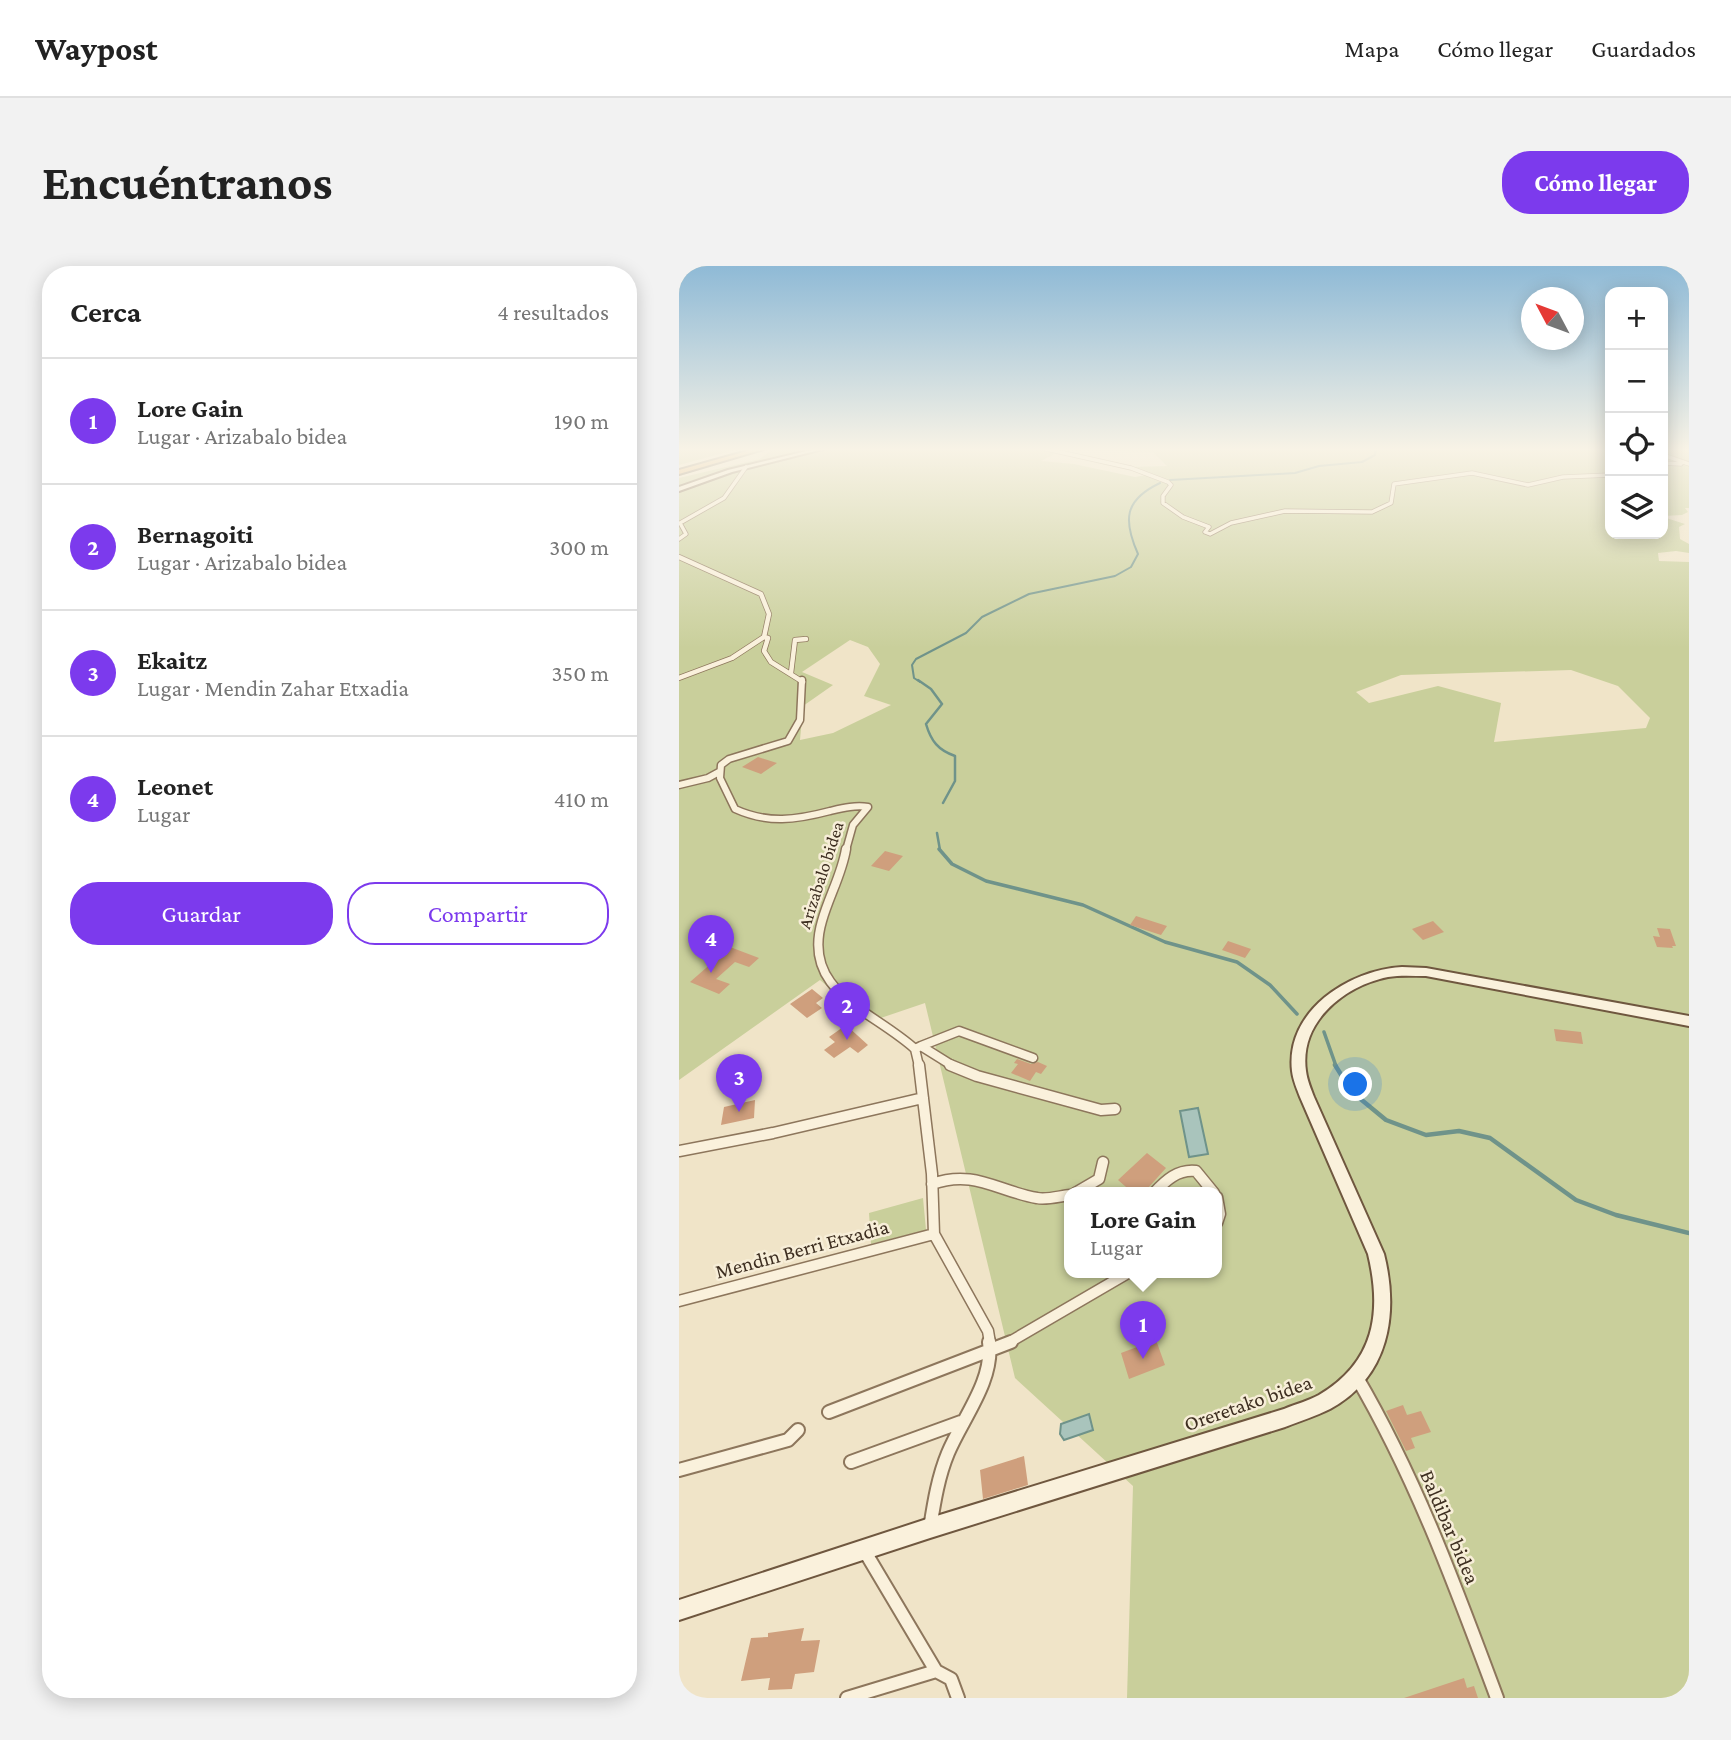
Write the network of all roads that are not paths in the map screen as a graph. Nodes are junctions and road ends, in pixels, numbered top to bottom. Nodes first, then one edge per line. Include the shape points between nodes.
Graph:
1 (694, 515) edge
2 (1180, 515) edge
3 (1268, 515) edge
4 (679, 539) edge
5 (679, 557) edge
6 (764, 637) junction
7 (806, 639) dead end
8 (790, 673) junction
9 (679, 678) edge
10 (719, 772) junction
11 (679, 785) edge
12 (1689, 1021) edge
13 (918, 1048) junction
14 (1033, 1058) dead end
15 (923, 1098) junction
16 (1115, 1109) dead end
17 (679, 1151) edge
18 (1103, 1162) dead end
19 (932, 1184) junction
20 (1085, 1187) edge
21 (1161, 1187) edge
22 (1209, 1187) edge
23 (1064, 1196) edge
24 (934, 1234) junction
25 (1119, 1278) edge
26 (679, 1301) edge
27 (991, 1352) junction
28 (1356, 1376) junction
29 (829, 1412) dead end
30 (961, 1422) junction
31 (798, 1430) dead end
32 (851, 1462) dead end
33 (679, 1470) edge
34 (930, 1528) junction
35 (864, 1550) junction
36 (679, 1611) edge
37 (936, 1671) junction
38 (847, 1698) edge
39 (958, 1698) edge
40 (1497, 1698) edge

1 - 4 street via 680,523 686,534
2 - 3 street via 1209,527 1205,532 1210,534
5 - 6 street via 761,594 769,614
6 - 8 street via 768,638 764,647 769,660
6 - 9 street via 732,658
7 - 8 street via 795,640
8 - 10 street via 803,681 800,720 790,739 732,757
10 - 11 street
10 - 13 street, Arizabalo bidea via 735,809 770,822 867,807 852,828 817,952 823,975 838,991
12 - 28 main road, Oreretako bidea via 1426,972 1389,973 1359,982 1328,1000 1305,1028 1299,1070 1376,1254 1385,1296 1381,1332
13 - 14 street via 959,1031
13 - 15 street
13 - 16 street, Arizabalo bidea via 977,1076 1101,1110
15 - 17 street
15 - 19 street
18 - 20 street via 1099,1178
19 - 23 street via 964,1177 1041,1199
19 - 24 street
21 - 22 street via 1178,1173 1192,1169
24 - 26 street, Mendin Berri Etxadia
24 - 27 street via 988,1331
25 - 27 street
27 - 29 street
27 - 30 street via 988,1372
28 - 34 main road, Oreretako bidea via 1324,1402 1285,1418
28 - 40 street, Baldibar bidea via 1433,1527
30 - 32 street
30 - 34 street via 942,1468
31 - 33 street via 788,1440
34 - 35 main road, Oreretako bidea
35 - 36 main road, Oreretako bidea
35 - 37 street
37 - 38 street
37 - 39 street via 951,1679

